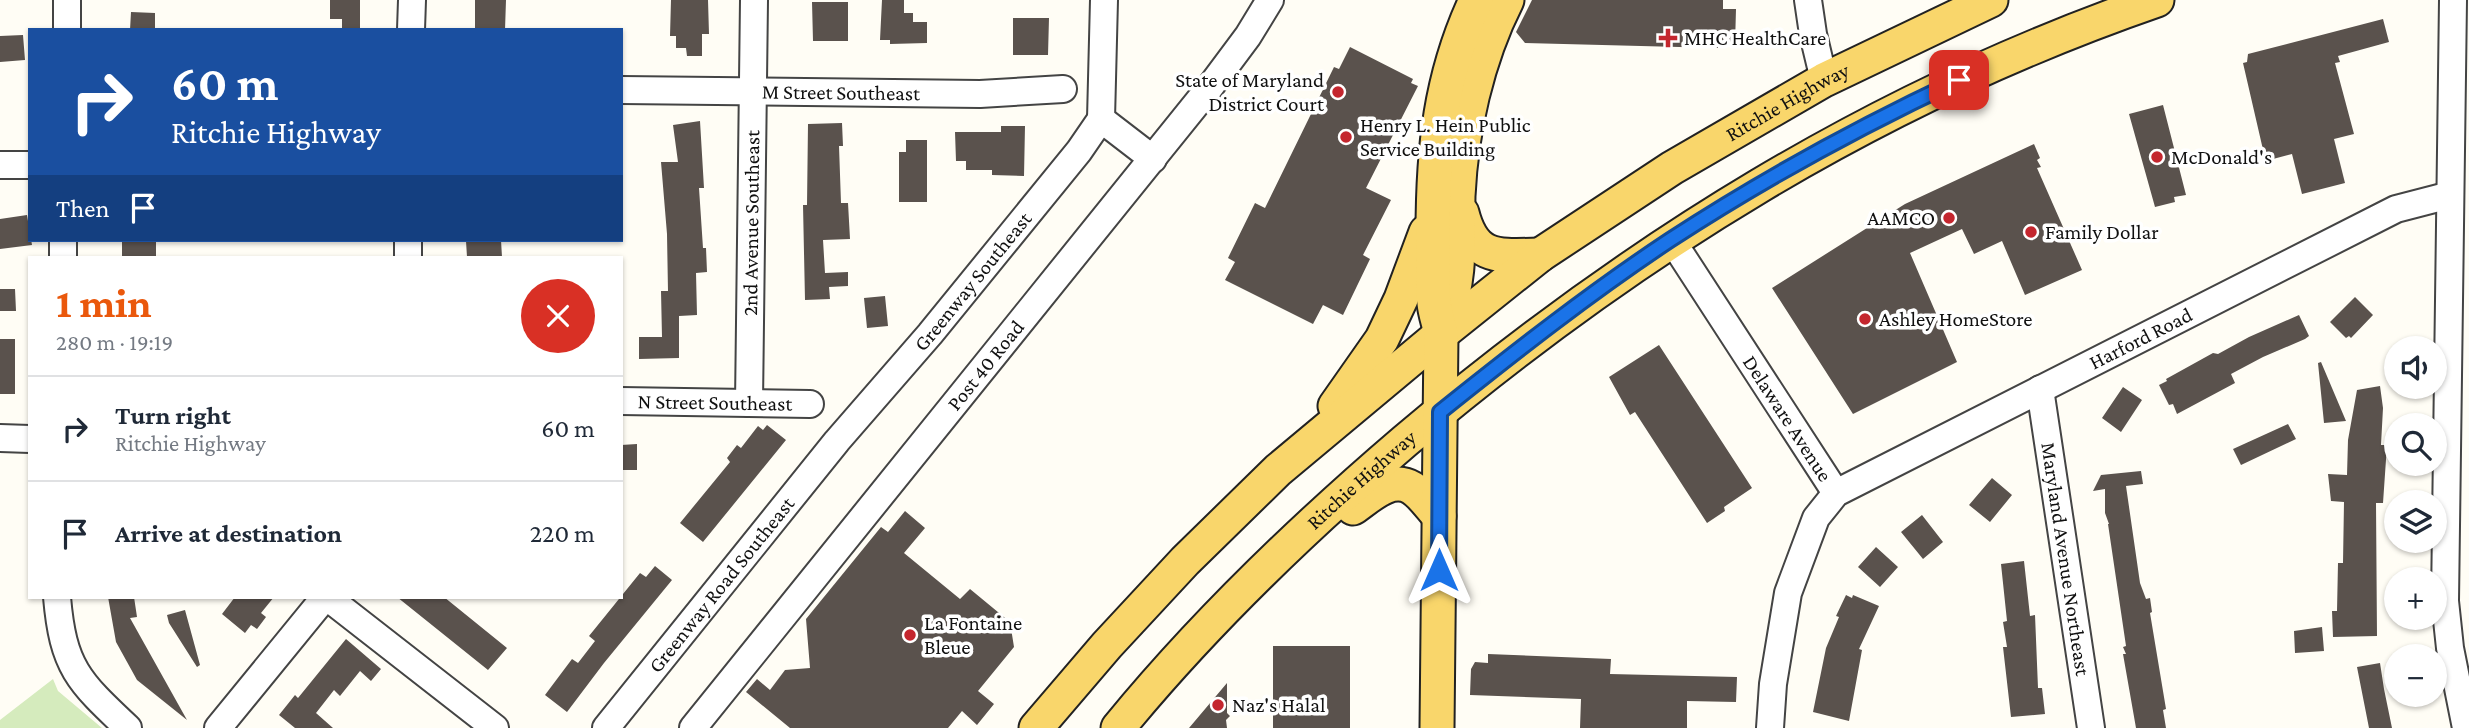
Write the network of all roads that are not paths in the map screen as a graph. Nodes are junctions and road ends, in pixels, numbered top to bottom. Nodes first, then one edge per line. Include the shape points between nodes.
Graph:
1 (67, 0) edge
2 (412, 0) edge
3 (754, 0) edge
4 (1104, 0) edge
5 (1270, 0) edge
6 (1476, 0) edge
7 (1507, 0) edge
8 (1808, 0) edge
9 (1991, 0) edge
10 (2155, 0) edge
11 (2453, 0) edge
12 (2099, 10) edge
13 (67, 28) edge
14 (411, 28) edge
15 (1824, 80) junction
16 (1063, 89) dead end
17 (623, 90) edge
18 (751, 92) junction
19 (1101, 118) junction
20 (1153, 159) junction
21 (0, 165) edge
22 (28, 165) edge
23 (2450, 195) junction
24 (1446, 206) junction
25 (1671, 239) junction
26 (1540, 255) junction
27 (1441, 334) junction
28 (2040, 389) junction
29 (623, 401) edge
30 (749, 403) junction
31 (810, 404) dead end
32 (1440, 412) junction
33 (0, 438) edge
34 (28, 439) edge
35 (837, 441) joint
36 (1309, 443) junction
37 (1836, 493) junction
38 (1439, 516) junction
39 (1261, 571) junction
40 (57, 599) edge
41 (324, 599) edge
42 (329, 599) edge
43 (128, 728) edge
44 (218, 728) edge
45 (495, 728) edge
46 (606, 728) edge
47 (693, 728) edge
48 (1036, 728) edge
49 (1118, 728) edge
50 (1437, 728) edge
51 (1770, 728) edge
52 (2091, 728) edge
53 (2466, 728) edge

1 - 13 street
2 - 14 street
3 - 18 street, 2nd Avenue Southeast
4 - 19 street
5 - 20 street, Post 40 Road via 1248,36
6 - 24 main road via 1456,47 1444,94 1435,169
7 - 24 main road via 1476,80 1460,168
8 - 15 street
9 - 15 main road, Ritchie Highway
10 - 12 main road, Ritchie Highway
11 - 23 street
12 - 25 main road, Ritchie Highway via 1883,118
15 - 26 main road, Ritchie Highway via 1672,168
16 - 18 street, M Street Southeast via 980,94
17 - 18 street, M Street Southeast
18 - 30 street, 2nd Avenue Southeast
19 - 20 street
19 - 35 street, Greenway Southeast via 930,334
20 - 47 street, Post 40 Road
21 - 22 street
23 - 28 street, Harford Road via 2396,209
23 - 53 street via 2445,601
24 - 26 main road via 1465,224 1479,247 1500,256
24 - 27 main road via 1459,242 1456,290
24 - 36 main road via 1382,339
25 - 32 main road, Ritchie Highway
25 - 37 street, Delaware Avenue
26 - 27 main road, Ritchie Highway
27 - 32 main road
27 - 36 main road, Ritchie Highway
28 - 37 street, Harford Road
28 - 52 street, Maryland Avenue Northeast
29 - 30 street, N Street Southeast
30 - 31 street, N Street Southeast
32 - 38 main road
32 - 39 main road, Ritchie Highway
33 - 34 street
35 - 46 street, Greenway Road Southeast
36 - 48 main road, Ritchie Highway via 1185,561
37 - 51 street, Delaware Avenue via 1816,518 1788,593
38 - 39 main road via 1412,488 1384,486
38 - 50 main road
39 - 49 main road, Ritchie Highway
40 - 43 street via 62,640 71,666
41 - 44 street
42 - 45 street

